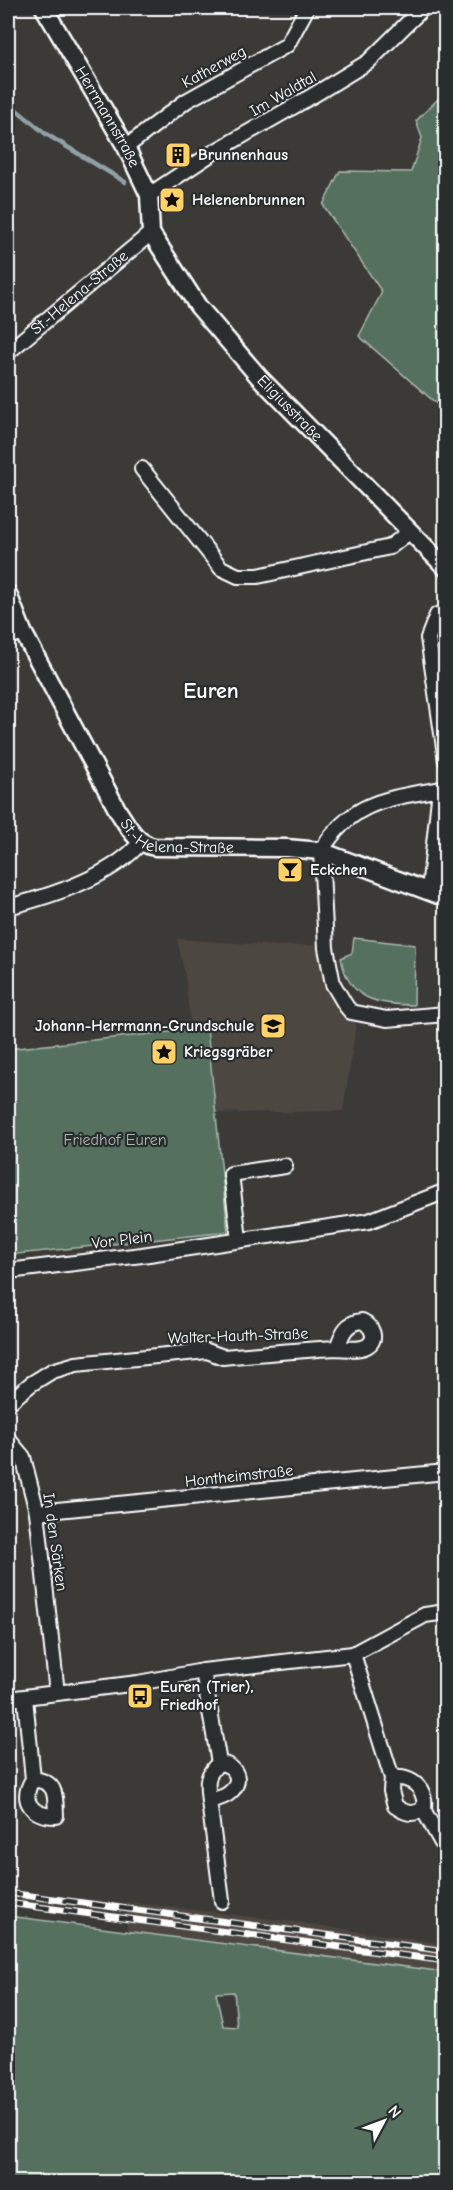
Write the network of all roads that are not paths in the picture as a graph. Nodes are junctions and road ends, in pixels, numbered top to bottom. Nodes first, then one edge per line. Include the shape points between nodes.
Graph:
1 (44, 8) edge
2 (307, 8) edge
3 (423, 8) edge
4 (126, 147) junction
5 (149, 195) junction
6 (151, 234) junction
7 (8, 352) edge
8 (142, 469) dead end
9 (409, 532) junction
10 (446, 568) edge
11 (8, 594) edge
12 (437, 615) dead end
13 (15, 635) edge
14 (446, 761) edge
15 (443, 788) edge
16 (148, 844) junction
17 (321, 851) junction
18 (429, 890) junction
19 (446, 898) edge
20 (8, 907) edge
21 (446, 1014) edge
22 (285, 1166) dead end
23 (446, 1191) edge
24 (240, 1239) junction
25 (8, 1271) edge
26 (337, 1348) dead end
27 (8, 1403) edge
28 (8, 1439) edge
29 (446, 1472) edge
30 (37, 1512) junction
31 (446, 1612) edge
32 (353, 1654) junction
33 (204, 1671) junction
34 (57, 1693) junction
35 (25, 1698) junction
36 (8, 1699) edge
37 (219, 1763) junction
38 (392, 1778) junction
39 (33, 1779) dead end
40 (209, 1801) junction
41 (423, 1809) junction
42 (446, 1850) edge
43 (222, 1901) dead end

1 - 4 street, Herrmannstraße
2 - 4 street, Katherweg via 287,45 186,101
3 - 5 street, Im Waldtal via 368,62 214,152
4 - 5 street, Herrmannstraße
5 - 6 street, Herrmannstraße
6 - 7 street, St.-Helena-Straße
6 - 9 street, Eligiusstraße via 198,306 251,368
8 - 9 street via 221,568 238,576 258,576 390,547
9 - 10 street, Eligiusstraße
11 - 13 street, St.-Helena-Straße
12 - 14 street via 428,638
13 - 16 street, St.-Helena-Straße via 118,811 133,834
15 - 17 street via 363,807 344,821
15 - 18 street
16 - 17 street, St.-Helena-Straße
16 - 20 street via 100,873
17 - 18 street, St.-Helena-Straße
17 - 21 street via 326,948 333,984 346,1006 351,1012 387,1019
18 - 19 street, St.-Helena-Straße
22 - 24 street via 231,1174
23 - 24 street, Vor Plein via 369,1221
24 - 25 street, Vor Plein
26 - 27 street, Walter-Hauth-Straße via 223,1357 207,1351 75,1364 52,1371
28 - 30 street, In den Särken via 23,1457
29 - 30 street, Hontheimstraße
30 - 34 street, In den Särken
31 - 32 street via 425,1615
32 - 33 street
32 - 38 street
33 - 34 street
33 - 37 street
34 - 35 street
35 - 36 street
35 - 39 street
37 - 40 street via 209,1773
37 - 40 street via 233,1768 236,1785 227,1795
38 - 41 street via 413,1781 424,1800
38 - 41 street via 395,1806 415,1814
40 - 43 street
41 - 42 street

